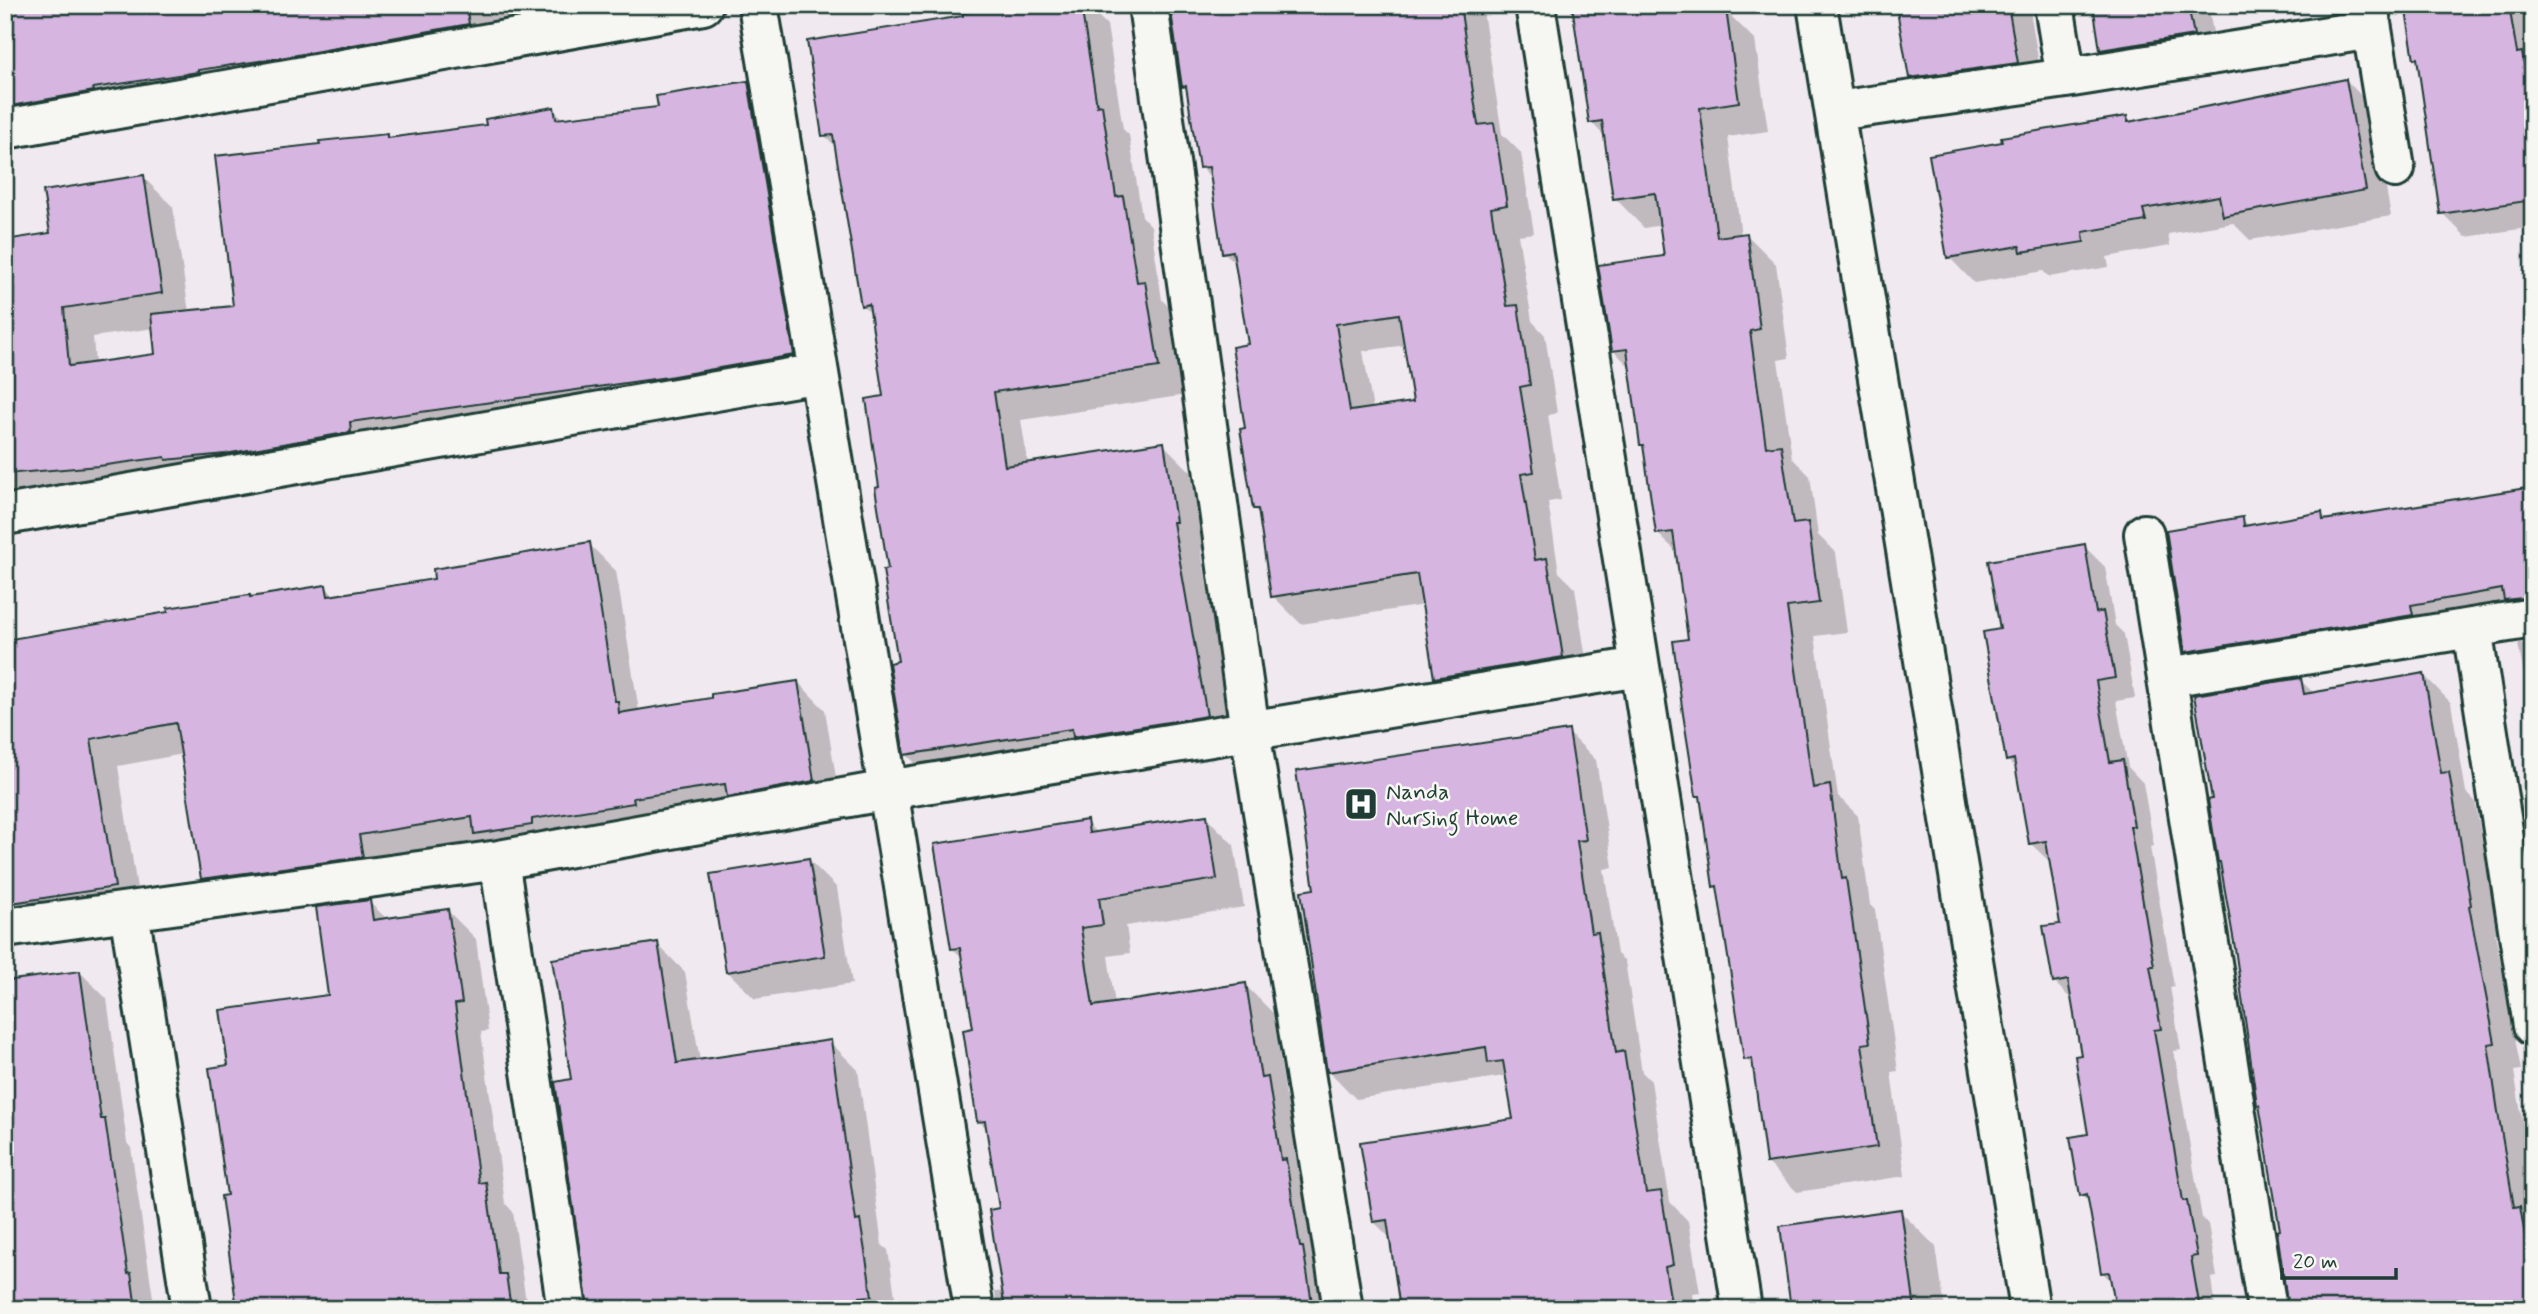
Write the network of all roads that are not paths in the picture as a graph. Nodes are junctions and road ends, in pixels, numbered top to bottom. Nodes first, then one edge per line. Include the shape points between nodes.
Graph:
1 (703, 5) edge
2 (758, 5) edge
3 (1148, 5) edge
4 (1535, 5) edge
5 (1816, 5) edge
6 (2054, 5) edge
7 (2370, 17) edge
8 (2066, 78) junction
9 (1836, 111) junction
10 (5, 129) edge
11 (2395, 168) dead end
12 (819, 373) junction
13 (5, 515) edge
14 (2144, 534) dead end
15 (2533, 618) edge
16 (2472, 628) junction
17 (1639, 667) junction
18 (2168, 677) junction
19 (1250, 730) junction
20 (888, 790) junction
21 (499, 860) junction
22 (129, 911) junction
23 (5, 928) edge
24 (2533, 1026) edge
25 (192, 1309) edge
26 (567, 1309) edge
27 (974, 1309) edge
28 (1343, 1309) edge
29 (1742, 1309) edge
30 (2030, 1309) edge
31 (2267, 1309) edge

1 - 10 street
2 - 12 street
3 - 19 street
4 - 17 street
5 - 9 street
6 - 8 street
7 - 8 street
7 - 11 street
8 - 9 street
9 - 30 street
12 - 13 street
12 - 20 street
14 - 18 street
15 - 16 street
16 - 18 street
16 - 24 street
17 - 19 street
17 - 29 street
18 - 31 street
19 - 20 street
19 - 28 street
20 - 21 street
20 - 27 street
21 - 22 street
21 - 26 street
22 - 23 street
22 - 25 street

